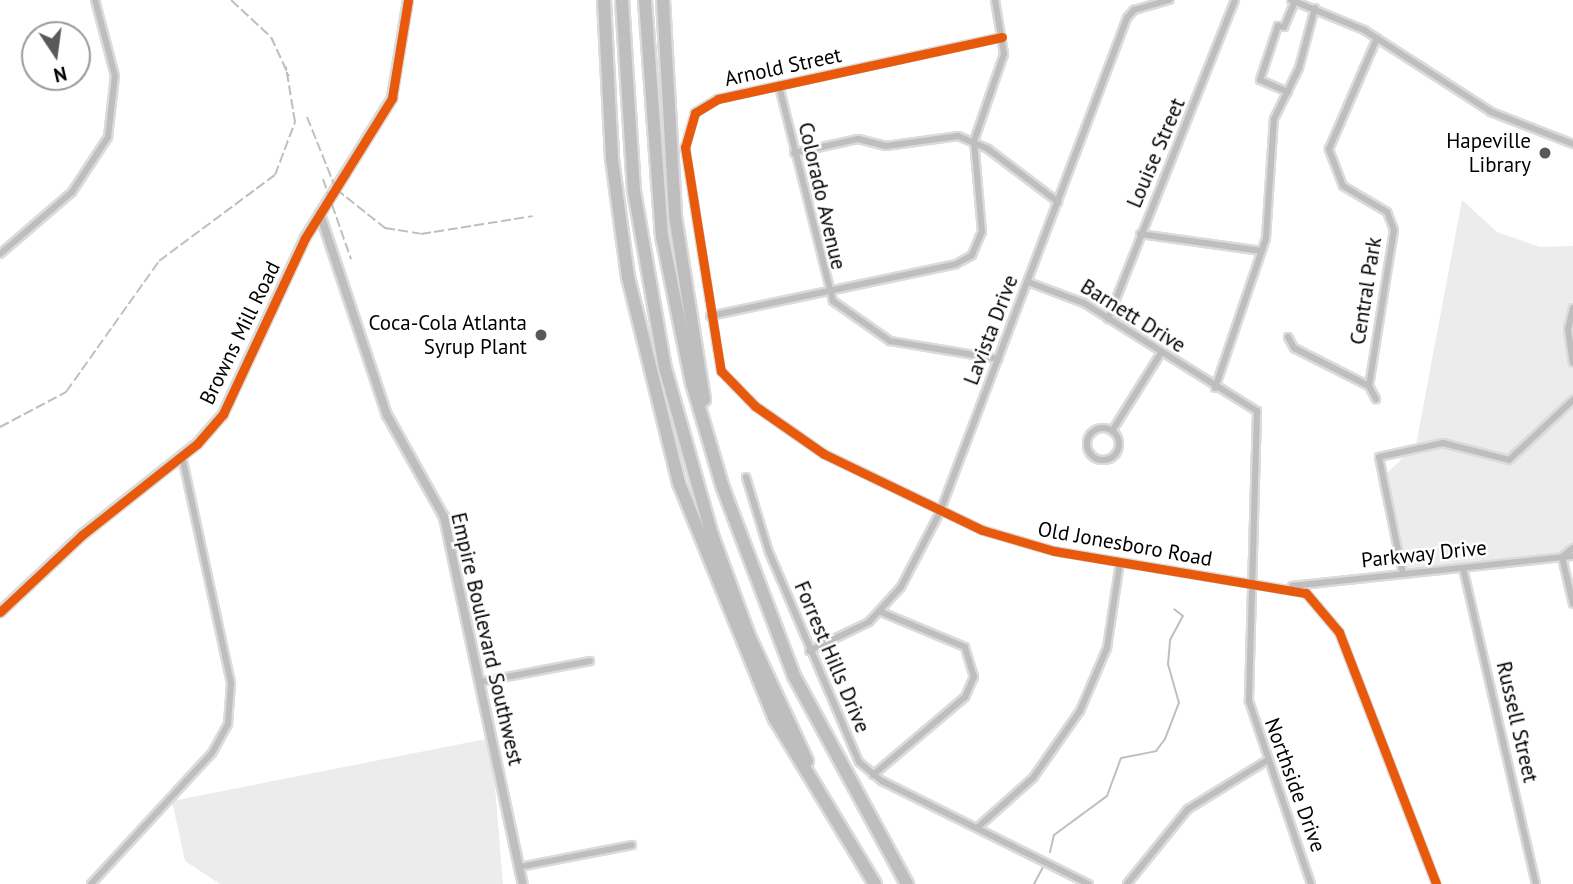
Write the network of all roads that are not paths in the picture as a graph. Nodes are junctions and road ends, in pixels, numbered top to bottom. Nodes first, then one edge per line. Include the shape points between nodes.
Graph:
1 (95, 0) edge
2 (408, 0) edge
3 (622, 0) edge
4 (630, 0) edge
5 (645, 0) edge
6 (663, 0) edge
7 (672, 0) edge
8 (995, 0) edge
9 (1170, 0) edge
10 (1235, 0) edge
11 (1293, 1) edge
12 (604, 3) edge
13 (1315, 8) junction
14 (1002, 37) junction
15 (1377, 38) junction
16 (665, 67) junction
17 (779, 86) junction
18 (1287, 92) junction
19 (974, 141) junction
20 (1573, 144) edge
21 (794, 153) junction
22 (1058, 202) junction
23 (320, 214) junction
24 (1140, 234) junction
25 (1262, 251) junction
26 (0, 254) edge
27 (648, 279) junction
28 (1028, 282) junction
29 (827, 291) junction
30 (1573, 308) edge
31 (710, 316) junction
32 (1108, 318) junction
33 (1288, 337) dead end
34 (1161, 353) junction
35 (999, 359) junction
36 (1573, 363) edge
37 (1369, 386) junction
38 (1215, 388) junction
39 (1376, 399) dead end
40 (1573, 400) edge
41 (1112, 430) junction
42 (712, 449) junction
43 (182, 457) junction
44 (747, 477) dead end
45 (940, 512) junction
46 (1573, 548) edge
47 (1573, 556) edge
48 (1562, 557) junction
49 (1121, 562) junction
50 (1464, 568) junction
51 (1403, 574) junction
52 (1253, 583) junction
53 (1291, 587) junction
54 (1573, 604) edge
55 (0, 612) edge
56 (881, 612) junction
57 (809, 651) junction
58 (590, 661) dead end
59 (480, 682) junction
60 (1266, 761) junction
61 (873, 775) junction
62 (977, 828) junction
63 (847, 837) junction
64 (632, 845) dead end
65 (519, 867) junction
66 (91, 884) edge
67 (523, 884) edge
68 (875, 884) edge
69 (907, 884) edge
70 (1089, 884) edge
71 (1127, 884) edge
72 (1311, 884) edge
73 (1436, 884) edge
74 (1536, 884) edge

1 - 26 street via 115,76 108,137 72,192
2 - 23 street, Browns Mill Road via 392,98
3 - 27 highway via 628,126
4 - 27 highway via 652,262
5 - 42 highway via 662,236
6 - 16 highway
7 - 16 highway
8 - 14 street
9 - 22 street, Lavista Drive via 1134,10 1126,18
10 - 24 street, Louise Street via 1187,132
11 - 13 street
11 - 18 street via 1284,27 1278,26 1260,80
12 - 63 highway via 619,219 669,450 760,688
13 - 15 street
13 - 18 street
14 - 17 street, Arnold Street
14 - 19 street via 998,77
15 - 20 street via 1491,112
15 - 37 street, Central Park via 1329,149 1343,186 1379,205 1394,230
16 - 42 highway via 677,228
17 - 21 street, Colorado Avenue
17 - 31 street, Arnold Street via 710,102 687,128
18 - 25 street via 1272,133
19 - 21 street via 943,135 886,146 858,139
19 - 22 street
19 - 29 street via 982,232 972,255 956,264
21 - 29 street, Colorado Avenue
22 - 28 street, Lavista Drive
23 - 43 street, Browns Mill Road via 233,397
23 - 59 street, Empire Boulevard Southwest via 387,415 443,517
24 - 25 street
24 - 32 street, Louise Street
25 - 38 street
27 - 63 highway via 681,434 716,547 749,636
28 - 32 street, Barnett Drive
28 - 35 street, Lavista Drive
29 - 31 street
29 - 35 street, Colorado Avenue via 842,310 890,341
30 - 36 street
31 - 45 street, Old Jonesboro Road via 721,371 755,406 824,454
32 - 34 street, Barnett Drive
33 - 37 street, Central Park via 1294,348
34 - 38 street, Barnett Drive
34 - 41 street
35 - 45 street, Lavista Drive
37 - 39 street
38 - 52 street, Northside Drive via 1251,404 1260,419
40 - 51 street via 1508,460 1443,443 1379,457
41 - 41 street via 1090,436 1093,455 1116,453
42 - 69 highway via 789,664
43 - 55 street, Browns Mill Road via 82,535
43 - 66 street via 231,683 228,724 212,753
44 - 57 street, Forrest Hills Drive
45 - 49 street, Old Jonesboro Road via 1021,543
45 - 56 street, Lavista Drive
46 - 48 street
47 - 48 street, Parkway Drive
48 - 50 street, Parkway Drive
48 - 54 street
49 - 52 street, Old Jonesboro Road
49 - 62 street via 1107,648 1080,711 1033,778
50 - 51 street, Parkway Drive
50 - 74 street, Russell Street
51 - 53 street, Parkway Drive
52 - 53 street, Old Jonesboro Road
52 - 60 street, Northside Drive via 1248,701
53 - 73 street, Old Jonesboro Road via 1319,602 1339,632
56 - 57 street
56 - 61 street via 965,647 974,677 965,697
57 - 61 street, Forrest Hills Drive via 846,741
58 - 59 street
59 - 65 street, Empire Boulevard Southwest
60 - 71 street via 1188,809
60 - 72 street, Northside Drive
61 - 62 street, Forrest Hills Drive
62 - 70 street, Forrest Hills Drive
63 - 68 highway
64 - 65 street
65 - 67 street, Empire Boulevard Southwest

